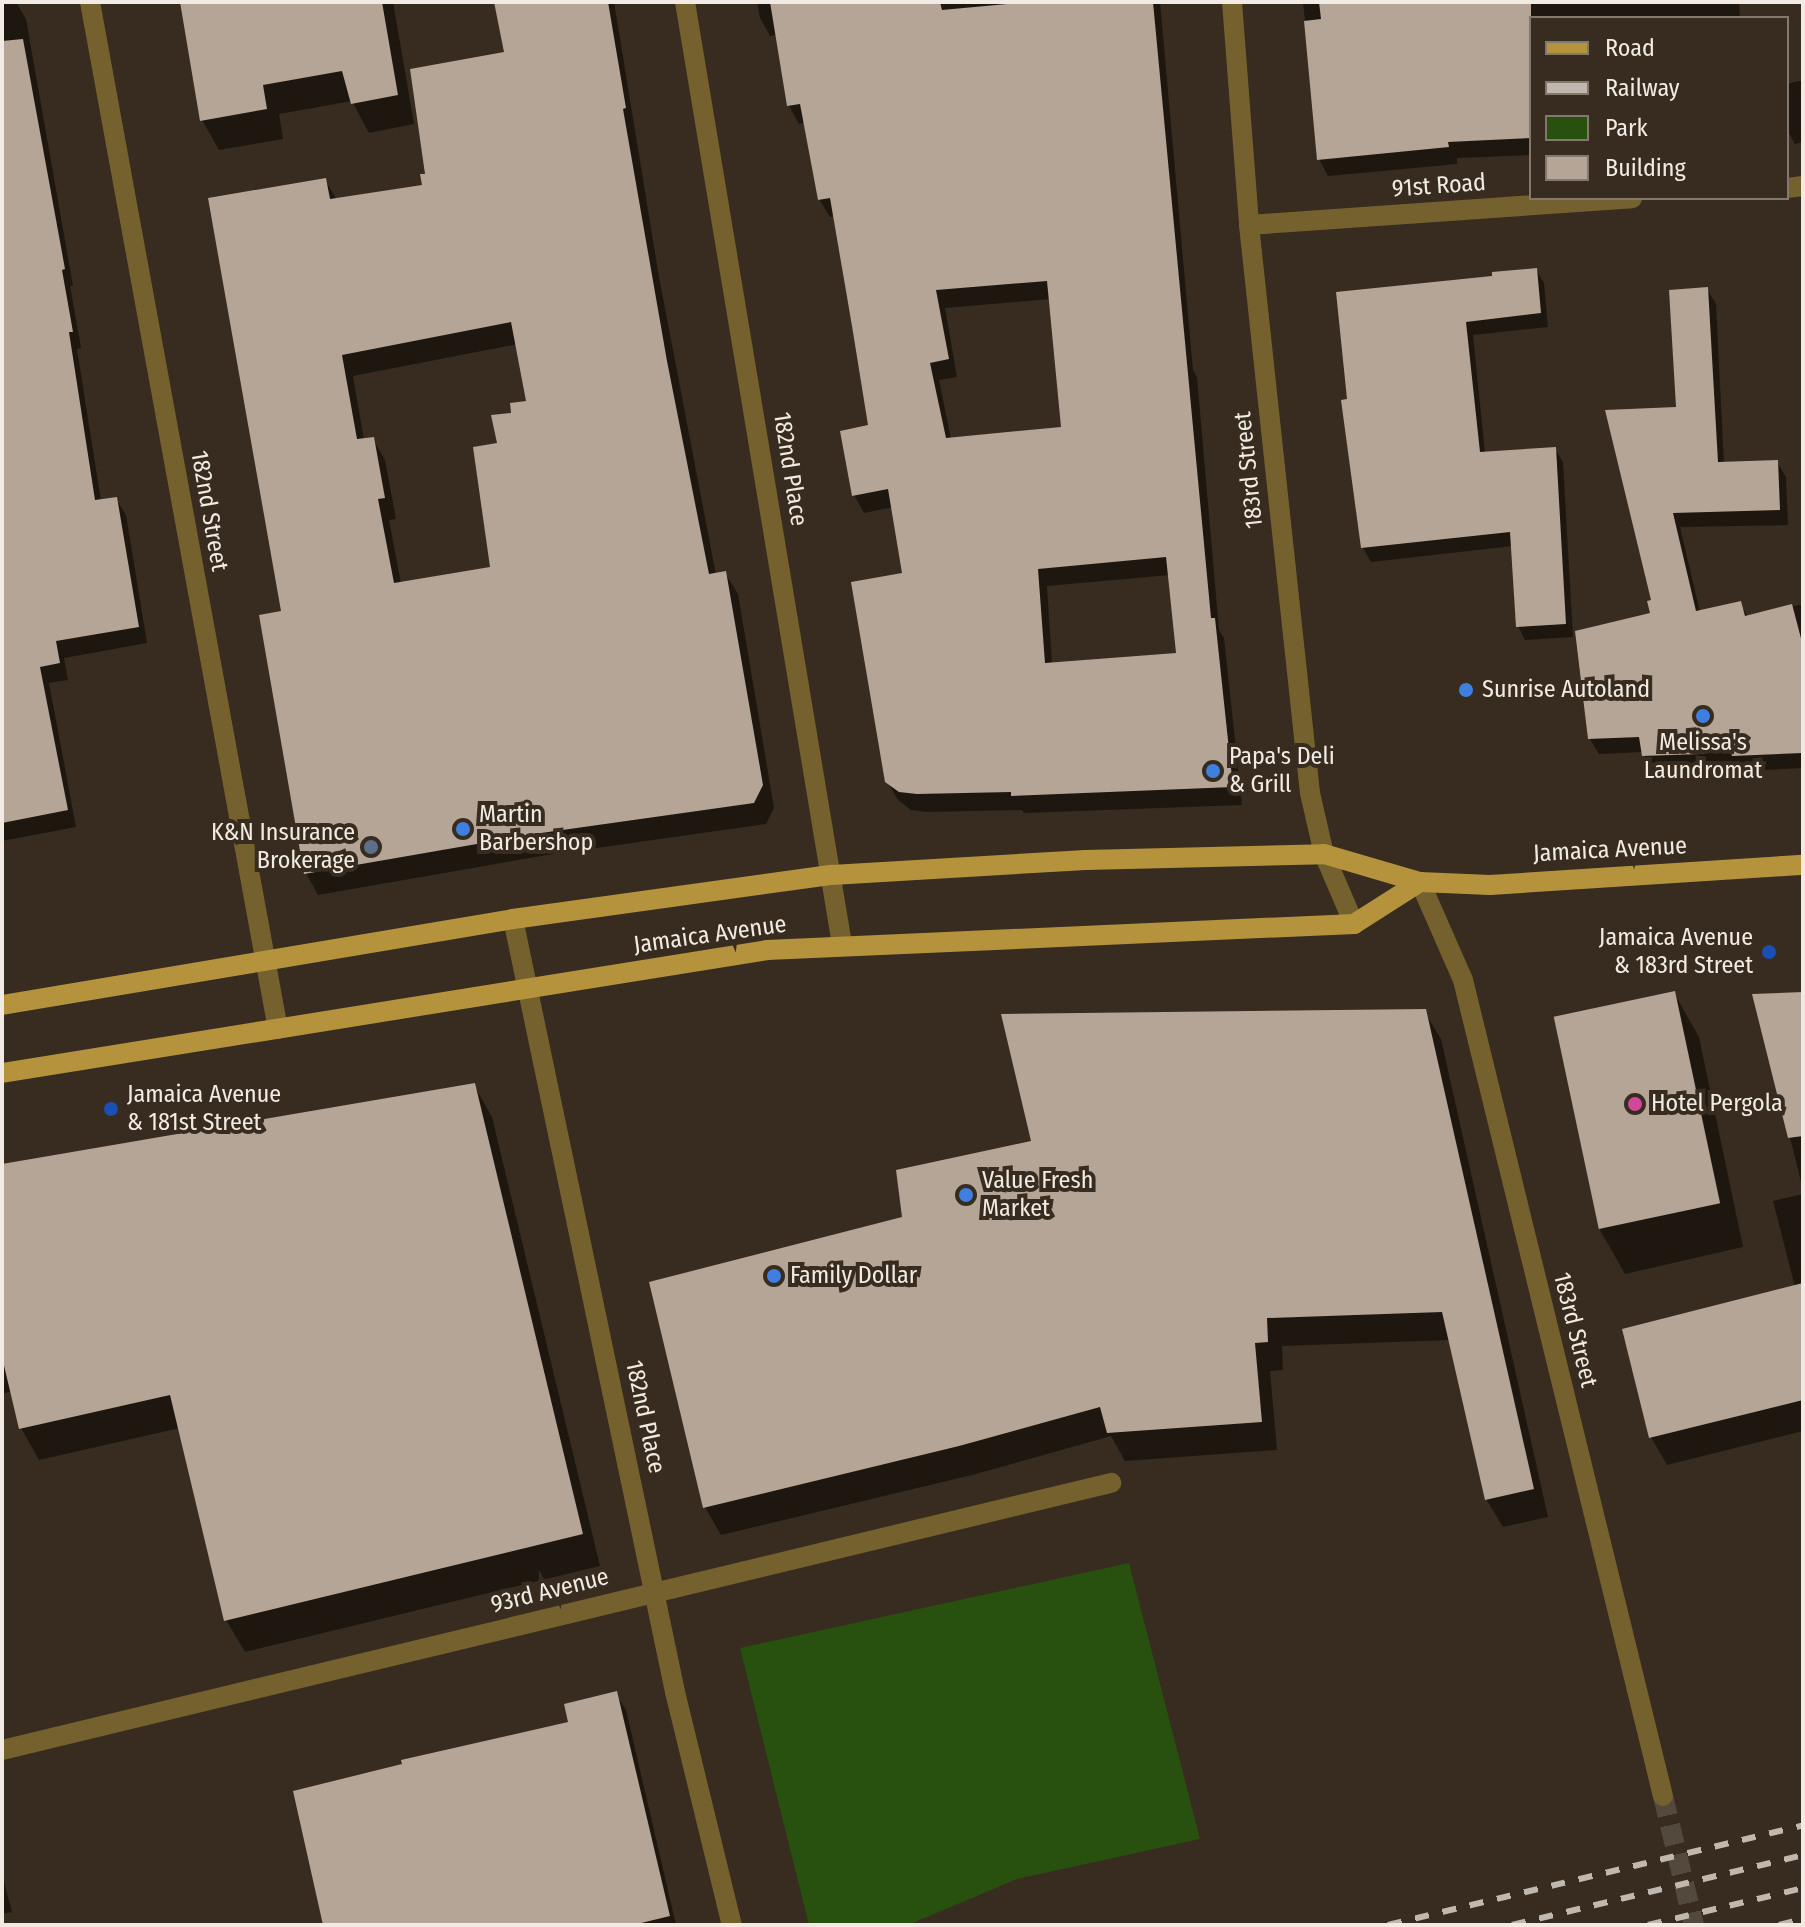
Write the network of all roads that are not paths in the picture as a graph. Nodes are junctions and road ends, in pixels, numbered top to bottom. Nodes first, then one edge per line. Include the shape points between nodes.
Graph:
1 (90, 2) edge
2 (685, 2) edge
3 (1232, 2) edge
4 (1604, 200) edge
5 (1249, 225) junction
6 (1324, 854) junction
7 (1803, 865) edge
8 (832, 875) junction
9 (1420, 882) junction
10 (513, 919) junction
11 (1354, 924) junction
12 (842, 944) junction
13 (264, 959) junction
14 (528, 990) junction
15 (2, 1005) edge
16 (278, 1029) junction
17 (2, 1073) edge
18 (1111, 1483) dead end
19 (656, 1592) junction
20 (2, 1750) edge
21 (1663, 1796) tunnel mouth
22 (732, 1925) edge

1 - 13 street, 182nd Street
2 - 8 street, 182nd Place
3 - 5 street, 183rd Street
4 - 5 street, 91st Road
5 - 6 street, 183rd Street via 1306,766
6 - 8 main road, Jamaica Avenue via 1086,860
6 - 9 main road, Jamaica Avenue
6 - 11 street, 183rd Street
7 - 9 main road, Jamaica Avenue via 1490,885
8 - 10 main road, Jamaica Avenue
8 - 12 street, 182nd Place
9 - 11 main road
9 - 21 street, 183rd Street via 1463,980
10 - 13 main road, Jamaica Avenue
10 - 14 street, 182nd Place
11 - 12 main road, Jamaica Avenue
12 - 14 main road, Jamaica Avenue via 767,950
13 - 15 main road, Jamaica Avenue
13 - 16 street, 182nd Street
14 - 16 main road, Jamaica Avenue
14 - 19 street, 182nd Place
16 - 17 main road, Jamaica Avenue
18 - 19 street, 93rd Avenue
19 - 20 street, 93rd Avenue
19 - 22 street, 182nd Place

